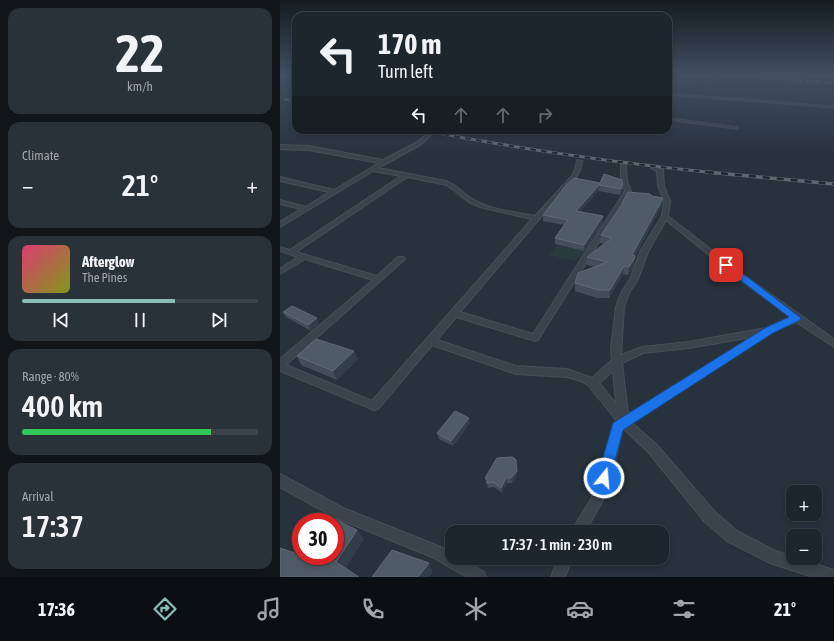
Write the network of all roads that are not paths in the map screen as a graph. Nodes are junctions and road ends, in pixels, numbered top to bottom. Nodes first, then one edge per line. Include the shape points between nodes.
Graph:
1 (756, 101) edge
2 (834, 107) edge
3 (672, 120) edge
4 (737, 128) dead end
5 (431, 134) edge
6 (280, 146) edge
7 (579, 161) dead end
8 (384, 162) junction
9 (623, 165) dead end
10 (654, 168) dead end
11 (373, 169) junction
12 (405, 176) junction
13 (280, 179) edge
14 (335, 192) junction
15 (280, 202) edge
16 (307, 209) junction
17 (665, 216) junction
18 (537, 218) junction
19 (280, 225) edge
20 (280, 249) edge
21 (291, 252) junction
22 (304, 256) junction
23 (401, 259) dead end
24 (280, 272) edge
25 (379, 279) junction
26 (454, 313) junction
27 (796, 318) junction
28 (769, 330) junction
29 (431, 341) junction
30 (834, 344) edge
31 (617, 361) junction
32 (280, 366) edge
33 (593, 383) junction
34 (624, 422) junction
35 (280, 480) edge
36 (582, 525) edge
37 (562, 565) edge
38 (479, 577) edge
39 (558, 577) edge
40 (834, 577) edge

1 - 2 lane
3 - 4 lane
5 - 8 street
6 - 8 street via 309,148
7 - 18 street via 578,173
8 - 11 street
9 - 26 street via 624,182 628,191 535,338
10 - 17 street via 660,170 661,186 667,201
11 - 12 street
11 - 14 street
12 - 18 street via 452,184 463,196 476,204
12 - 21 street
13 - 14 street
14 - 16 street
15 - 16 street
16 - 19 street
17 - 27 street
17 - 31 street via 644,252 620,307
18 - 26 street
20 - 21 street
21 - 22 street
22 - 24 street
22 - 25 street
23 - 25 street
25 - 32 street
26 - 29 street
27 - 28 street
27 - 30 street
28 - 31 street via 689,345 642,350
28 - 34 street
29 - 32 street via 374,406
29 - 33 street via 516,370 567,373
31 - 33 street
31 - 34 street
33 - 34 street
34 - 36 street via 618,426 596,502
34 - 40 street via 653,449 709,516 732,536 770,556
35 - 38 street via 336,511 434,551 468,568
37 - 39 street

